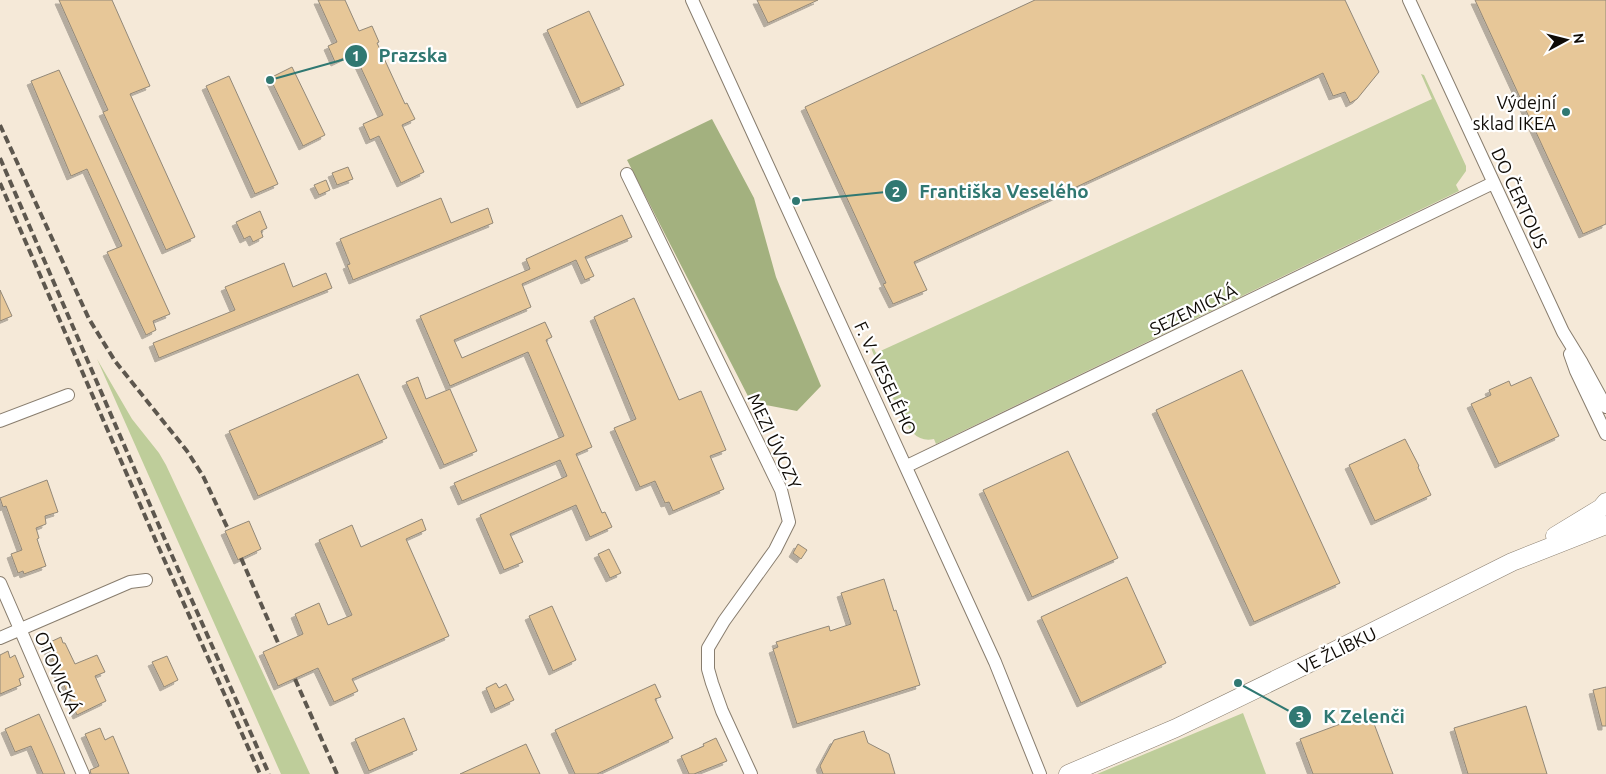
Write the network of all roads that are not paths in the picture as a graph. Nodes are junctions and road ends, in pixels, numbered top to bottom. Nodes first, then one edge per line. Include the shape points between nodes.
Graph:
1 (692, 0) edge
2 (1409, 0) edge
3 (627, 174) dead end
4 (1494, 182) junction
5 (1563, 332) junction
6 (68, 394) dead end
7 (1606, 407) edge
8 (0, 421) edge
9 (1606, 434) edge
10 (907, 466) junction
11 (1606, 502) edge
12 (1606, 525) edge
13 (1512, 562) junction
14 (146, 580) dead end
15 (0, 583) edge
16 (21, 630) junction
17 (0, 638) edge
18 (83, 774) edge
19 (751, 774) edge
20 (1040, 774) edge
21 (1068, 774) edge

1 - 10 street, F. V. VESELÉHO
2 - 4 street, DO ČERTOUS
3 - 19 street, MEZI ÚVOZY via 781,490 789,522 775,550 708,648 712,683
4 - 5 street, DO ČERTOUS
4 - 10 street, SEZEMICKÁ
5 - 7 street, DO ČERTOUS
5 - 9 street via 1576,371
6 - 8 street
10 - 20 street, F. V. VESELÉHO via 995,662
11 - 13 street
12 - 13 street, VE ŽLÍBKU
13 - 21 street, VE ŽLÍBKU via 1176,728
14 - 16 street via 130,582
15 - 16 street, OTOVICKÁ
16 - 17 street
16 - 18 street, OTOVICKÁ

